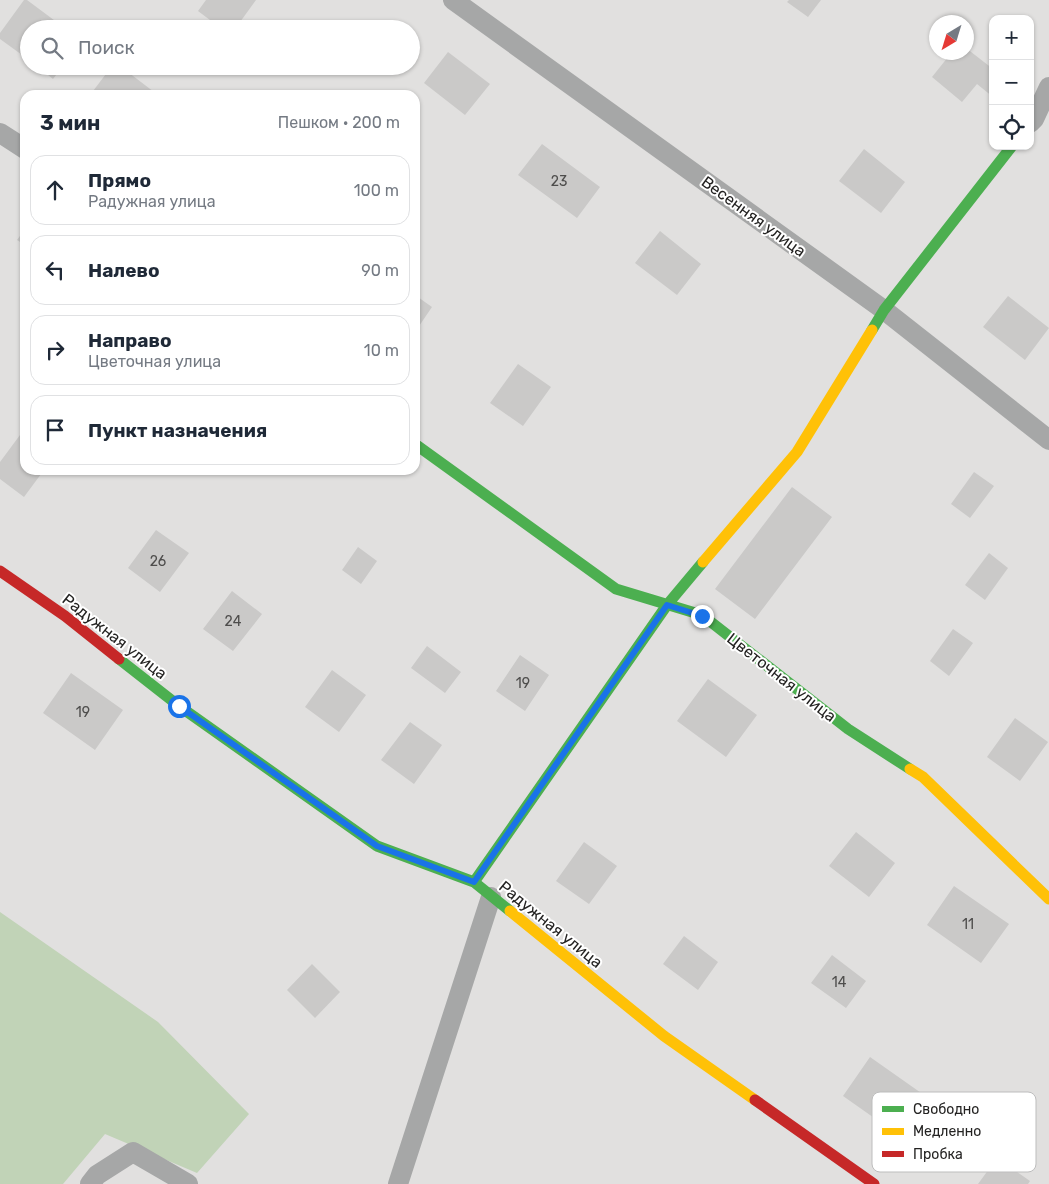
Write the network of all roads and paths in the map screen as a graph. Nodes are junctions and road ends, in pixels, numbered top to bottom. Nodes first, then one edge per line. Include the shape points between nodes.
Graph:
1 (453, 0) edge
2 (1049, 87) edge
3 (1034, 119) edge
4 (0, 133) edge
5 (20, 146) edge
6 (1009, 150) edge
7 (884, 310) junction
8 (1049, 440) edge
9 (420, 448) edge
10 (0, 571) edge
11 (667, 605) junction
12 (474, 882) junction
13 (491, 897) junction
14 (1049, 899) edge
15 (90, 1184) edge
16 (188, 1184) edge
17 (398, 1184) edge
18 (874, 1184) edge

1 - 7 street, Весенняя улица
2 - 3 street
4 - 5 street
6 - 7 street
7 - 8 street, Весенняя улица
7 - 11 street via 797,452
9 - 11 street, Цветочная улица via 616,588
10 - 12 street, Радужная улица via 65,616 179,706 377,846
11 - 12 street
11 - 14 street, Цветочная улица via 702,616 848,729 923,776
12 - 13 street, Радужная улица
13 - 17 street
13 - 18 street, Радужная улица via 664,1036
15 - 16 street via 97,1174 133,1152

